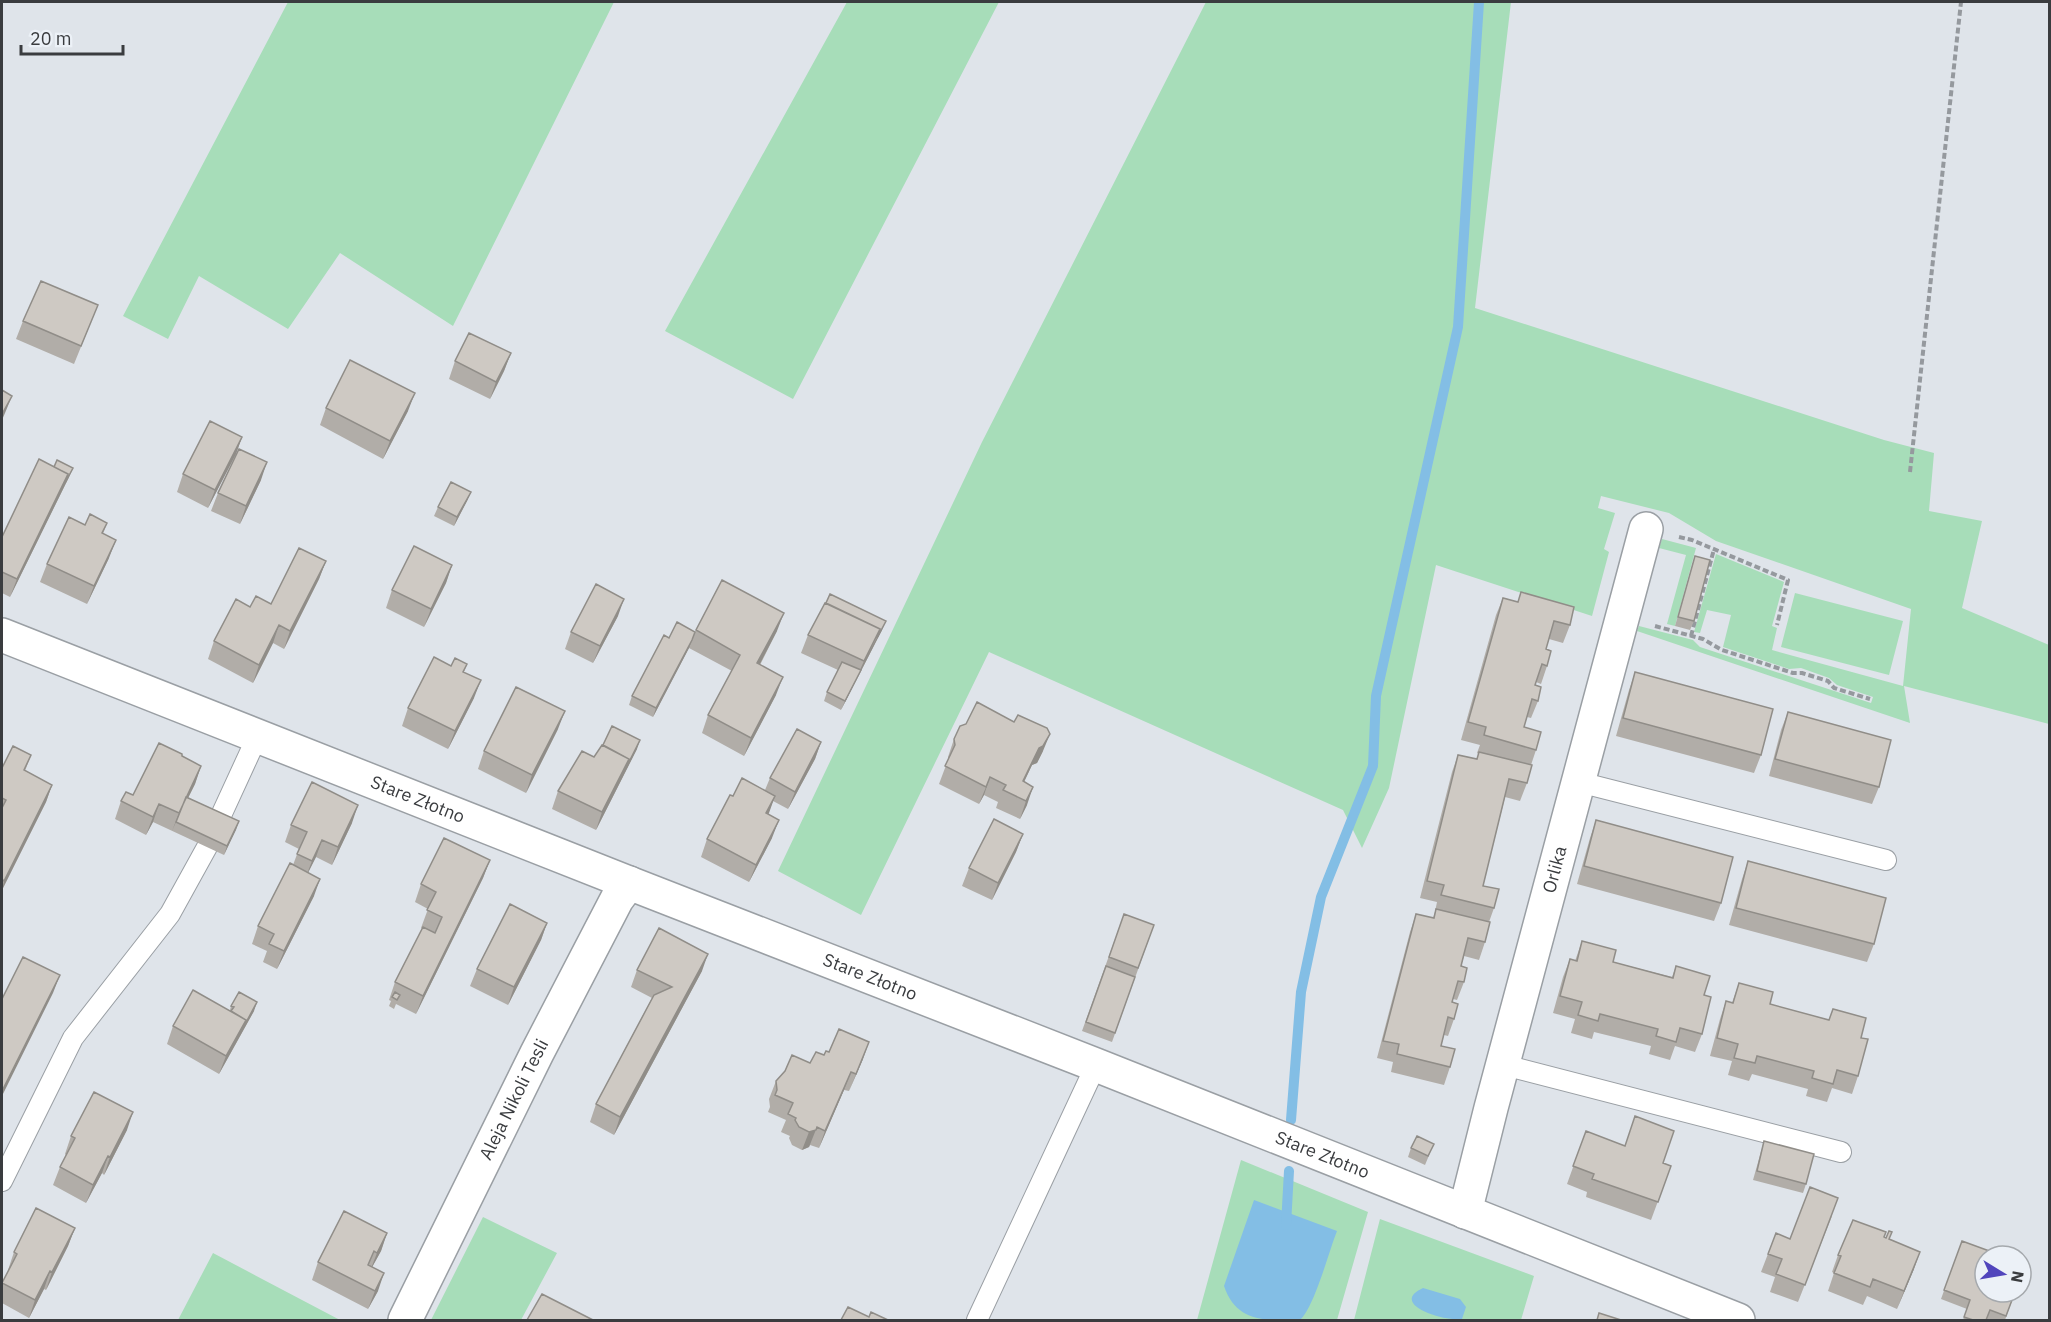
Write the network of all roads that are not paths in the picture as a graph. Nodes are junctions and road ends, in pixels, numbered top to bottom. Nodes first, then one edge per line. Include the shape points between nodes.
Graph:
1 (1646, 529) road end
2 (2, 635) edge
3 (258, 735) junction
4 (1579, 782) junction
5 (218, 822) edge
6 (207, 847) edge
7 (1886, 860) dead end
8 (628, 883) junction
9 (1096, 1065) junction
10 (1504, 1065) junction
11 (1841, 1152) dead end
12 (2, 1181) edge
13 (1465, 1212) junction
14 (405, 1320) edge
15 (977, 1320) edge
16 (1738, 1320) edge

1 - 4 street, Orlika
2 - 3 street, Stare Złotno
3 - 5 lane
3 - 8 street, Stare Złotno
4 - 7 lane
4 - 10 street, Orlika
6 - 12 lane via 170,914 74,1038
8 - 9 street, Stare Złotno
8 - 14 street, Aleja Nikoli Tesli via 537,1053
9 - 13 street, Stare Złotno
9 - 15 lane
10 - 11 lane
10 - 13 street, Orlika
13 - 16 street, Stare Złotno

